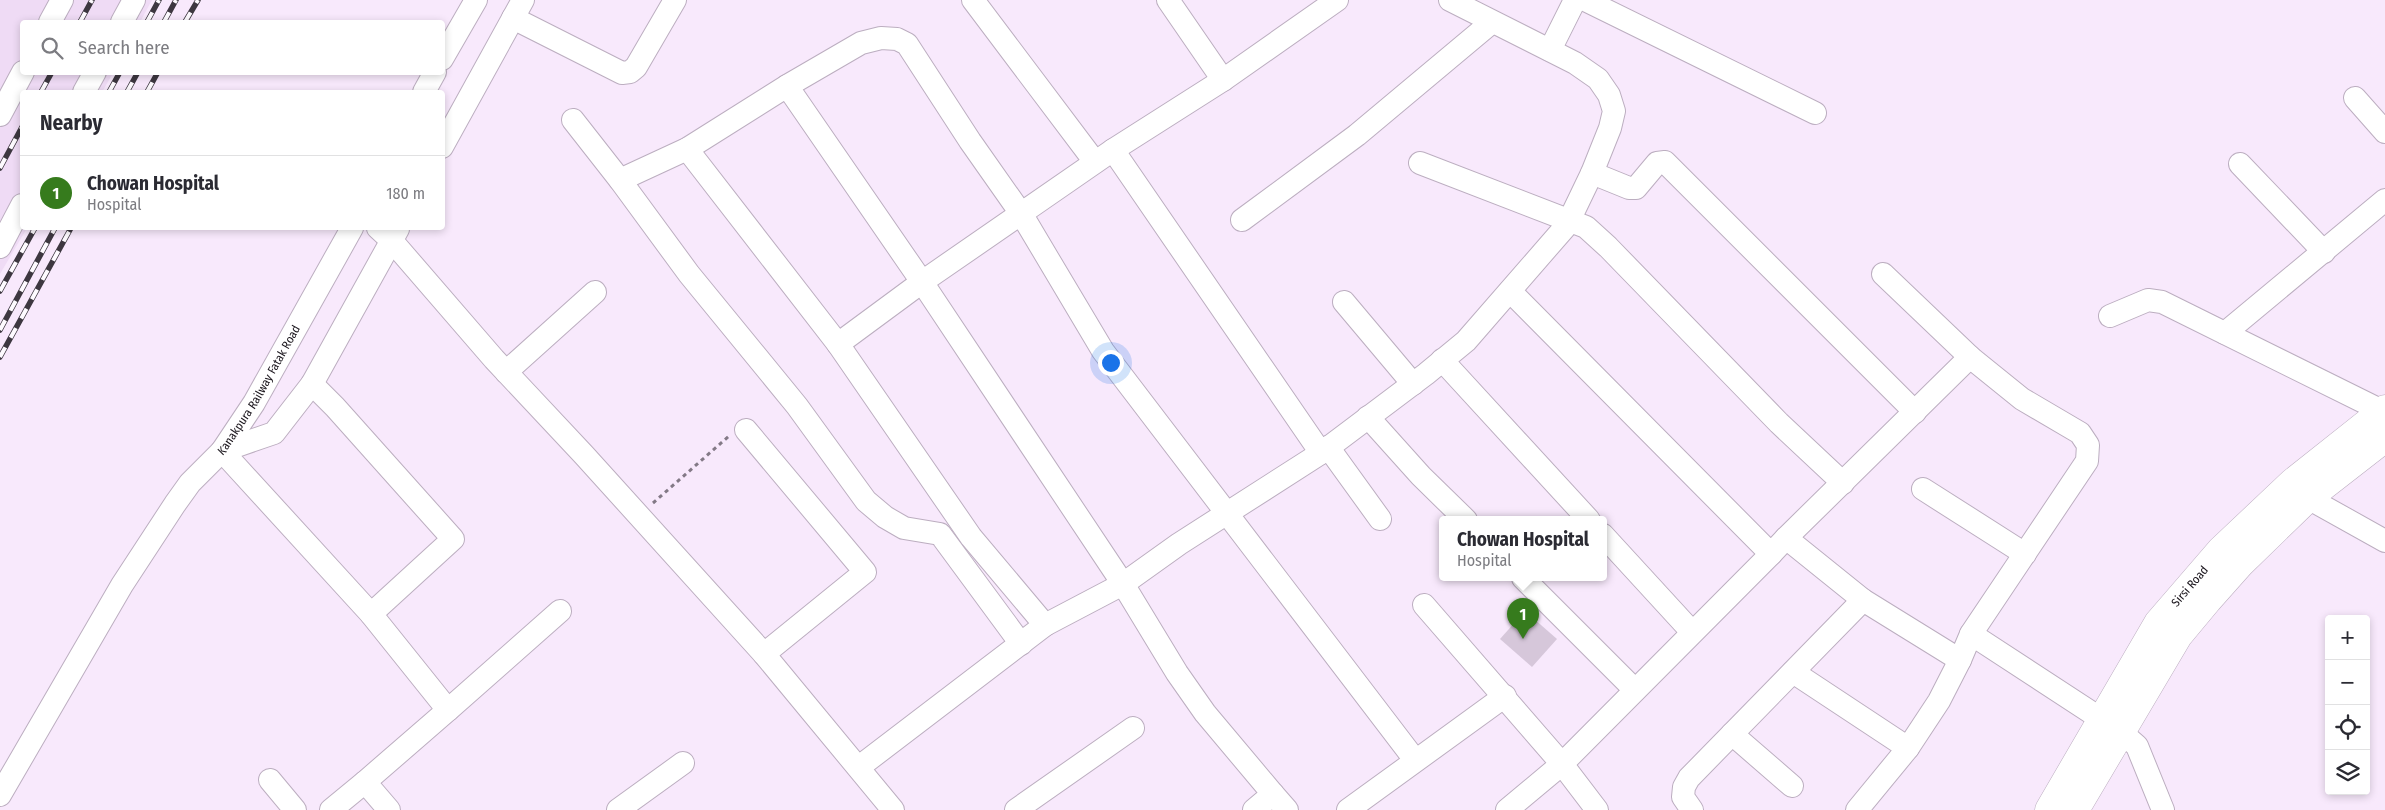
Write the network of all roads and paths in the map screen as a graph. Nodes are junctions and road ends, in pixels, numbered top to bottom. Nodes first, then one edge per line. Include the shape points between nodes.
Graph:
1 (62, 0) edge
2 (134, 0) edge
3 (476, 0) edge
4 (675, 0) edge
5 (973, 0) edge
6 (1168, 0) edge
7 (1337, 0) edge
8 (1450, 0) edge
9 (1575, 0) edge
10 (1585, 0) edge
11 (518, 9) edge
12 (51, 20) edge
13 (123, 20) edge
14 (1492, 22) junction
15 (1550, 50) junction
16 (445, 54) edge
17 (21, 75) edge
18 (92, 75) edge
19 (432, 75) edge
20 (1223, 80) junction
21 (787, 86) junction
22 (85, 90) edge
23 (425, 90) edge
24 (2355, 98) dead end
25 (1816, 113) dead end
26 (0, 115) edge
27 (573, 120) dead end
28 (2385, 132) edge
29 (445, 142) edge
30 (687, 149) junction
31 (1104, 156) junction
32 (1420, 163) dead end
33 (2240, 164) dead end
34 (1592, 173) junction
35 (620, 180) junction
36 (2385, 200) edge
37 (20, 210) edge
38 (1022, 215) junction
39 (1242, 220) dead end
40 (1569, 221) junction
41 (351, 230) edge
42 (389, 232) edge
43 (0, 247) edge
44 (2324, 252) junction
45 (1883, 274) dead end
46 (922, 282) junction
47 (1510, 291) junction
48 (595, 292) dead end
49 (1344, 302) dead end
50 (2110, 316) dead end
51 (2225, 333) junction
52 (838, 344) junction
53 (1970, 357) junction
54 (1442, 360) junction
55 (506, 372) junction
56 (312, 384) junction
57 (1413, 384) junction
58 (2384, 410) edge
59 (1914, 412) junction
60 (1368, 417) junction
61 (746, 430) joint
62 (2385, 438) edge
63 (1325, 450) junction
64 (222, 451) junction
65 (1843, 483) junction
66 (1923, 489) dead end
67 (2308, 498) junction
68 (640, 515) junction
69 (1226, 515) junction
70 (1462, 516) edge
71 (1585, 516) edge
72 (1380, 519) dead end
73 (1607, 539) edge
74 (2385, 541) edge
75 (1778, 546) junction
76 (2025, 554) junction
77 (1526, 581) edge
78 (1123, 584) junction
79 (1863, 600) junction
80 (1424, 605) dead end
81 (560, 611) dead end
82 (371, 614) junction
83 (1044, 625) junction
84 (1692, 632) junction
85 (1971, 634) junction
86 (1021, 644) junction
87 (764, 654) junction
88 (1960, 660) junction
89 (1793, 672) junction
90 (1635, 690) junction
91 (1505, 696) junction
92 (448, 710) junction
93 (2112, 725) junction
94 (1132, 728) dead end
95 (1732, 734) junction
96 (1908, 748) junction
97 (1415, 760) junction
98 (683, 763) dead end
99 (1562, 764) junction
100 (858, 767) junction
101 (270, 780) dead end
102 (365, 782) junction
103 (1792, 786) dead end
104 (0, 795) edge
105 (1280, 802) edge
106 (295, 810) edge
107 (331, 810) edge
108 (389, 810) edge
109 (618, 810) edge
110 (893, 810) edge
111 (1016, 810) edge
112 (1254, 810) edge
113 (1348, 810) edge
114 (1507, 810) edge
115 (1597, 810) edge
116 (1692, 810) edge
117 (1857, 810) edge
118 (2049, 810) edge
119 (2075, 810) edge
120 (2162, 810) edge

1 - 12 street
2 - 13 street
3 - 16 street
4 - 11 street via 636,67 622,74
5 - 31 street
6 - 20 street
7 - 20 street
8 - 14 street
9 - 15 street
10 - 25 street
11 - 29 street
14 - 15 street
14 - 39 street via 1357,135
15 - 34 street via 1598,79 1609,95 1614,111
17 - 26 street
18 - 22 street
19 - 23 street
20 - 31 street
21 - 30 street
21 - 38 street via 861,43 881,38 897,39 907,44
21 - 46 street
24 - 28 street
27 - 35 street
30 - 35 street
30 - 52 street
31 - 38 street
31 - 63 street
32 - 40 street
33 - 44 street
34 - 40 street
34 - 59 street via 1636,188 1657,163 1665,162
35 - 86 street via 689,274 797,406 866,501 904,528 940,534
36 - 44 street
37 - 43 street
38 - 46 street
38 - 69 street via 1103,351
40 - 47 street
40 - 65 street via 1586,227 1608,247 1779,423
41 - 64 street, Kanakpura Railway Fatak Road via 254,404
42 - 55 street
42 - 56 street, Kanakpura Railway Fatak Road
44 - 51 street
45 - 53 street
46 - 52 street
46 - 78 street
47 - 54 street via 1466,341
47 - 75 street
48 - 55 street
49 - 57 street
50 - 51 street via 2148,300 2162,302
51 - 58 street
52 - 83 street via 971,537
53 - 59 street
53 - 76 street via 2022,399 2080,432 2088,444 2087,461
54 - 57 street
54 - 71 street
55 - 68 street
56 - 64 street, Kanakpura Railway Fatak Road via 274,433
56 - 82 street via 453,539
57 - 60 street
58 - 93 main road, Sirsi Road via 2293,482 2221,550 2158,623
59 - 65 street
60 - 63 street
60 - 70 street
61 - 68 path via 739,428 734,432
61 - 87 street via 865,572
62 - 67 main road, Sirsi Road
63 - 69 street
63 - 72 street
64 - 82 street
64 - 104 street via 190,483 122,585
65 - 75 street
66 - 76 street
67 - 74 street
67 - 93 main road, Sirsi Road via 2240,564 2178,636
68 - 87 street
69 - 78 street
69 - 97 street
73 - 84 street
75 - 79 street
75 - 84 street
76 - 85 street
77 - 90 street
78 - 83 street
78 - 105 street via 1164,654 1200,705
79 - 88 street
79 - 89 street
80 - 91 street
81 - 92 street
82 - 92 street
83 - 86 street
84 - 90 street
85 - 88 street
85 - 93 street
86 - 100 street
87 - 100 street
88 - 96 street via 1939,701
89 - 95 street
89 - 96 street
90 - 99 street
91 - 97 street
91 - 99 street
92 - 102 street
93 - 118 main road, Sirsi Road
93 - 119 main road, Sirsi Road
93 - 120 street via 2137,746
94 - 111 street
95 - 103 street
95 - 116 street via 1684,787 1683,797
96 - 117 street
97 - 113 street
98 - 109 street
99 - 114 street
99 - 115 street
100 - 110 street
101 - 106 street
102 - 107 street
102 - 108 street
105 - 112 street

